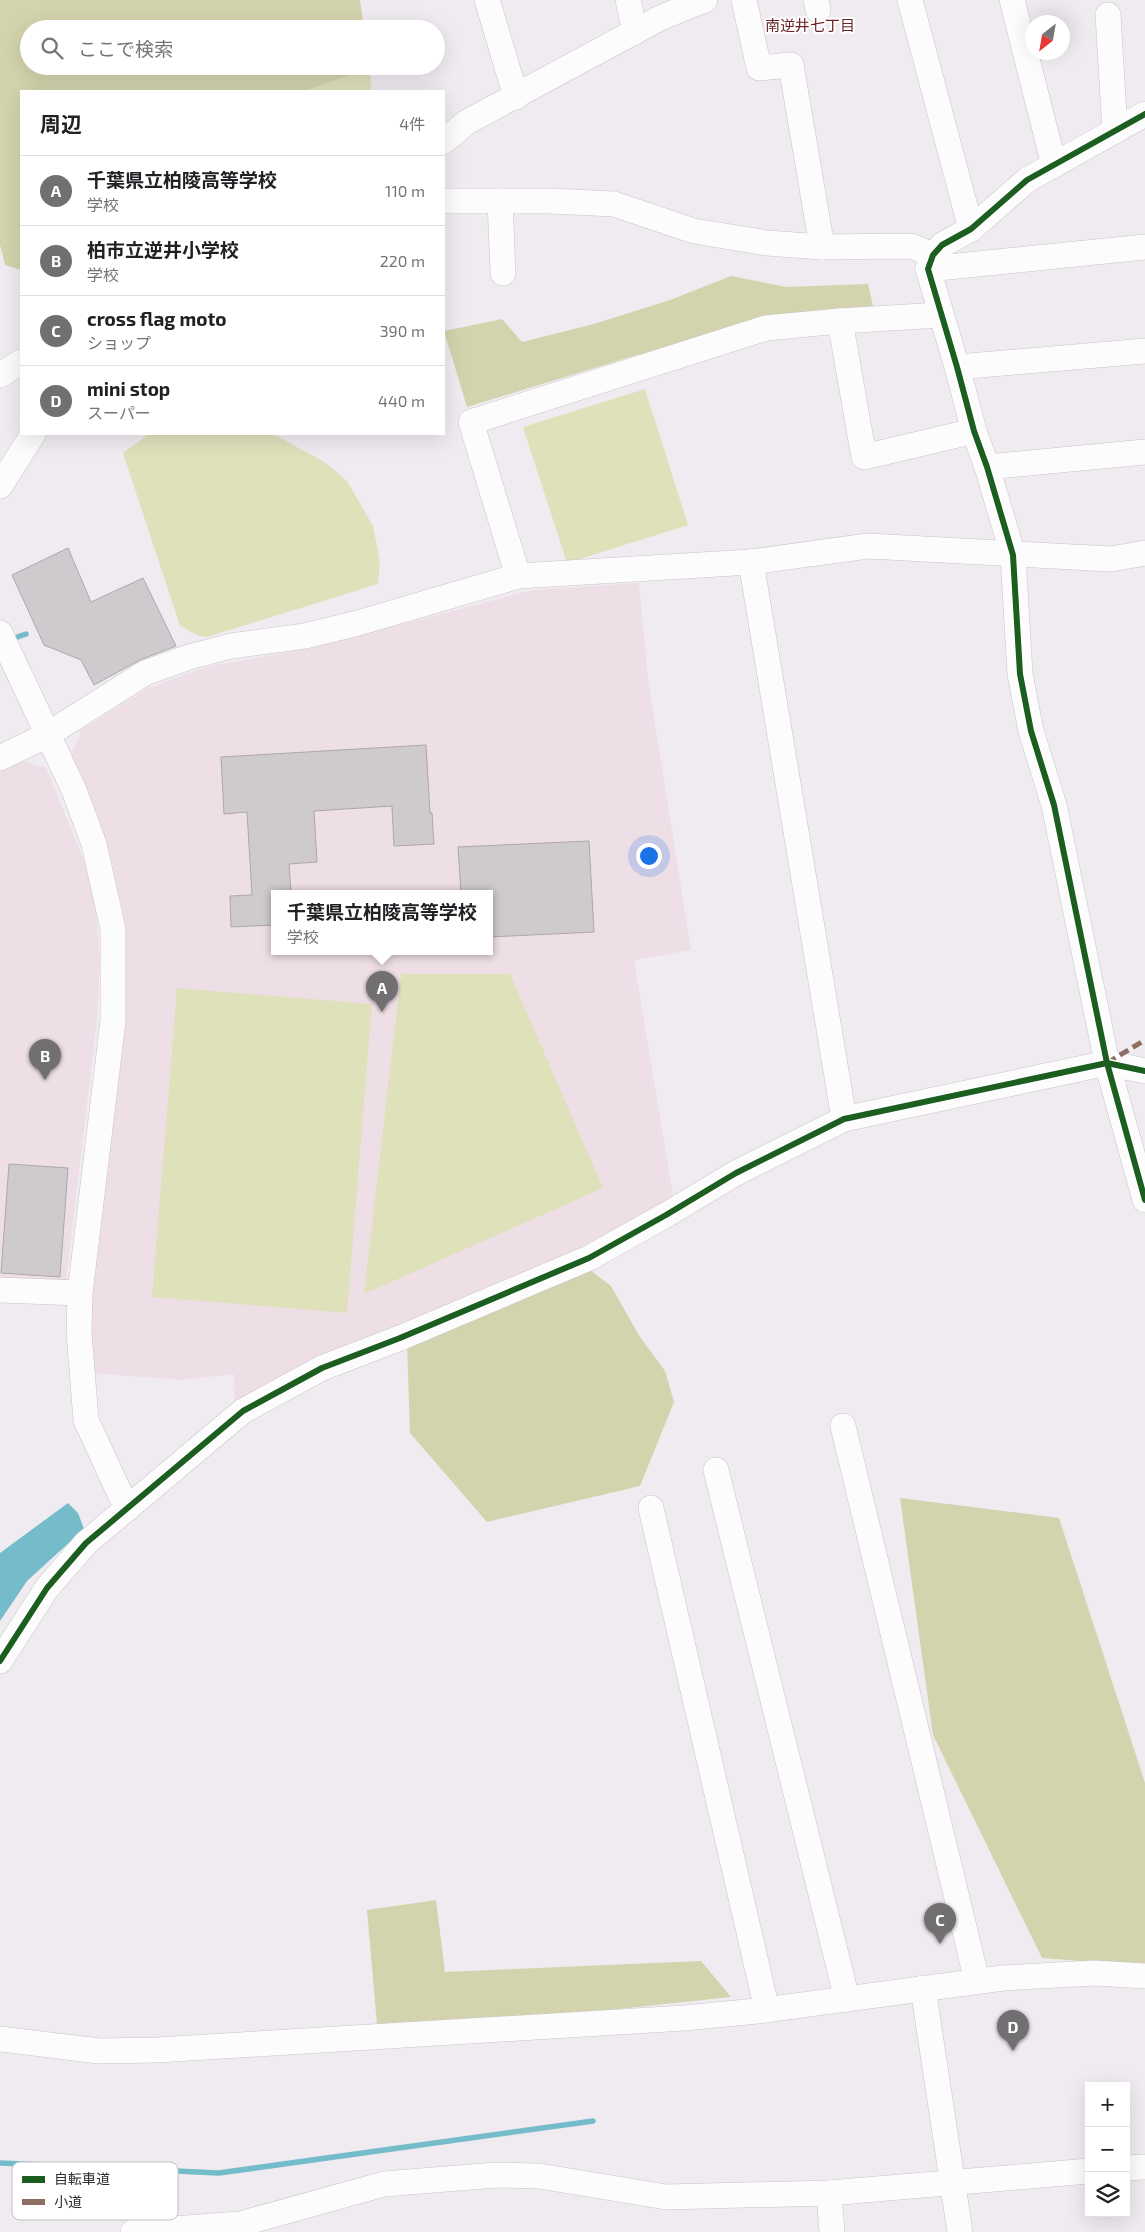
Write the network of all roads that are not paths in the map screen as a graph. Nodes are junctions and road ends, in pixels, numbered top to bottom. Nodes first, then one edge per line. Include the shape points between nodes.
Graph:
1 (486, 0) edge
2 (628, 0) edge
3 (705, 0) edge
4 (744, 0) edge
5 (910, 0) edge
6 (1012, 0) edge
7 (1108, 15) dead end
8 (635, 32) junction
9 (516, 97) junction
10 (1145, 114) edge
11 (1115, 132) junction
12 (445, 140) edge
13 (1054, 165) junction
14 (445, 201) edge
15 (500, 201) junction
16 (971, 229) junction
17 (822, 247) junction
18 (1145, 247) edge
19 (930, 262) junction
20 (503, 273) dead end
21 (940, 315) junction
22 (840, 321) junction
23 (1145, 351) edge
24 (20, 363) edge
25 (957, 367) junction
26 (0, 375) edge
27 (974, 431) junction
28 (32, 435) edge
29 (1145, 452) edge
30 (987, 467) junction
31 (0, 486) edge
32 (1145, 553) edge
33 (1013, 555) junction
34 (751, 562) junction
35 (518, 576) junction
36 (0, 633) edge
37 (47, 735) junction
38 (0, 758) edge
39 (1107, 1063) junction
40 (1145, 1071) edge
41 (844, 1119) junction
42 (1145, 1200) edge
43 (0, 1290) edge
44 (80, 1293) junction
45 (843, 1426) dead end
46 (716, 1470) dead end
47 (651, 1508) dead end
48 (127, 1509) junction
49 (0, 1661) edge
50 (1145, 1976) edge
51 (976, 1981) junction
52 (923, 1988) junction
53 (847, 1999) junction
54 (767, 2010) junction
55 (0, 2039) edge
56 (1145, 2167) edge
57 (1130, 2168) edge
58 (1085, 2171) edge
59 (953, 2183) junction
60 (829, 2193) junction
61 (133, 2232) edge
62 (832, 2232) edge
63 (960, 2232) edge

1 - 9 street
2 - 8 street
3 - 8 street
4 - 17 street via 759,68 791,65
5 - 16 street
6 - 13 street
7 - 11 street
8 - 9 street
9 - 12 street via 467,122
10 - 11 street
11 - 13 street
13 - 16 street via 1027,180
14 - 15 street
15 - 17 street via 614,204 694,231 767,243
15 - 20 street
16 - 19 street via 942,245
17 - 19 street via 911,246
18 - 19 street
19 - 21 street
21 - 22 street
21 - 25 street
22 - 27 street via 864,457
22 - 35 street via 766,328 471,422
23 - 25 street
24 - 26 street
25 - 27 street
27 - 30 street
28 - 31 street
29 - 30 street
30 - 33 street
32 - 33 street via 1111,559
33 - 34 street via 868,546
33 - 39 street via 1020,674 1031,731 1054,805
34 - 35 street
34 - 41 street
35 - 37 street via 358,623 305,636 231,646 189,657 145,673
36 - 37 street
37 - 38 street
37 - 44 street via 74,790 94,844 113,929 113,1020
39 - 40 street
39 - 41 street
39 - 42 street
41 - 48 street via 736,1173 588,1258 322,1368 243,1411
43 - 44 street
44 - 48 street via 79,1332 86,1420
45 - 51 street
46 - 53 street
47 - 54 street
48 - 49 street via 86,1543 48,1588
50 - 51 street via 1094,1973
51 - 52 street
52 - 53 street
52 - 59 street
53 - 54 street
54 - 55 street via 674,2019 157,2050 99,2051
56 - 57 street
58 - 59 street
59 - 60 street
59 - 63 street
60 - 61 street via 666,2197 540,2176 496,2175 384,2184 240,2224
60 - 62 street

